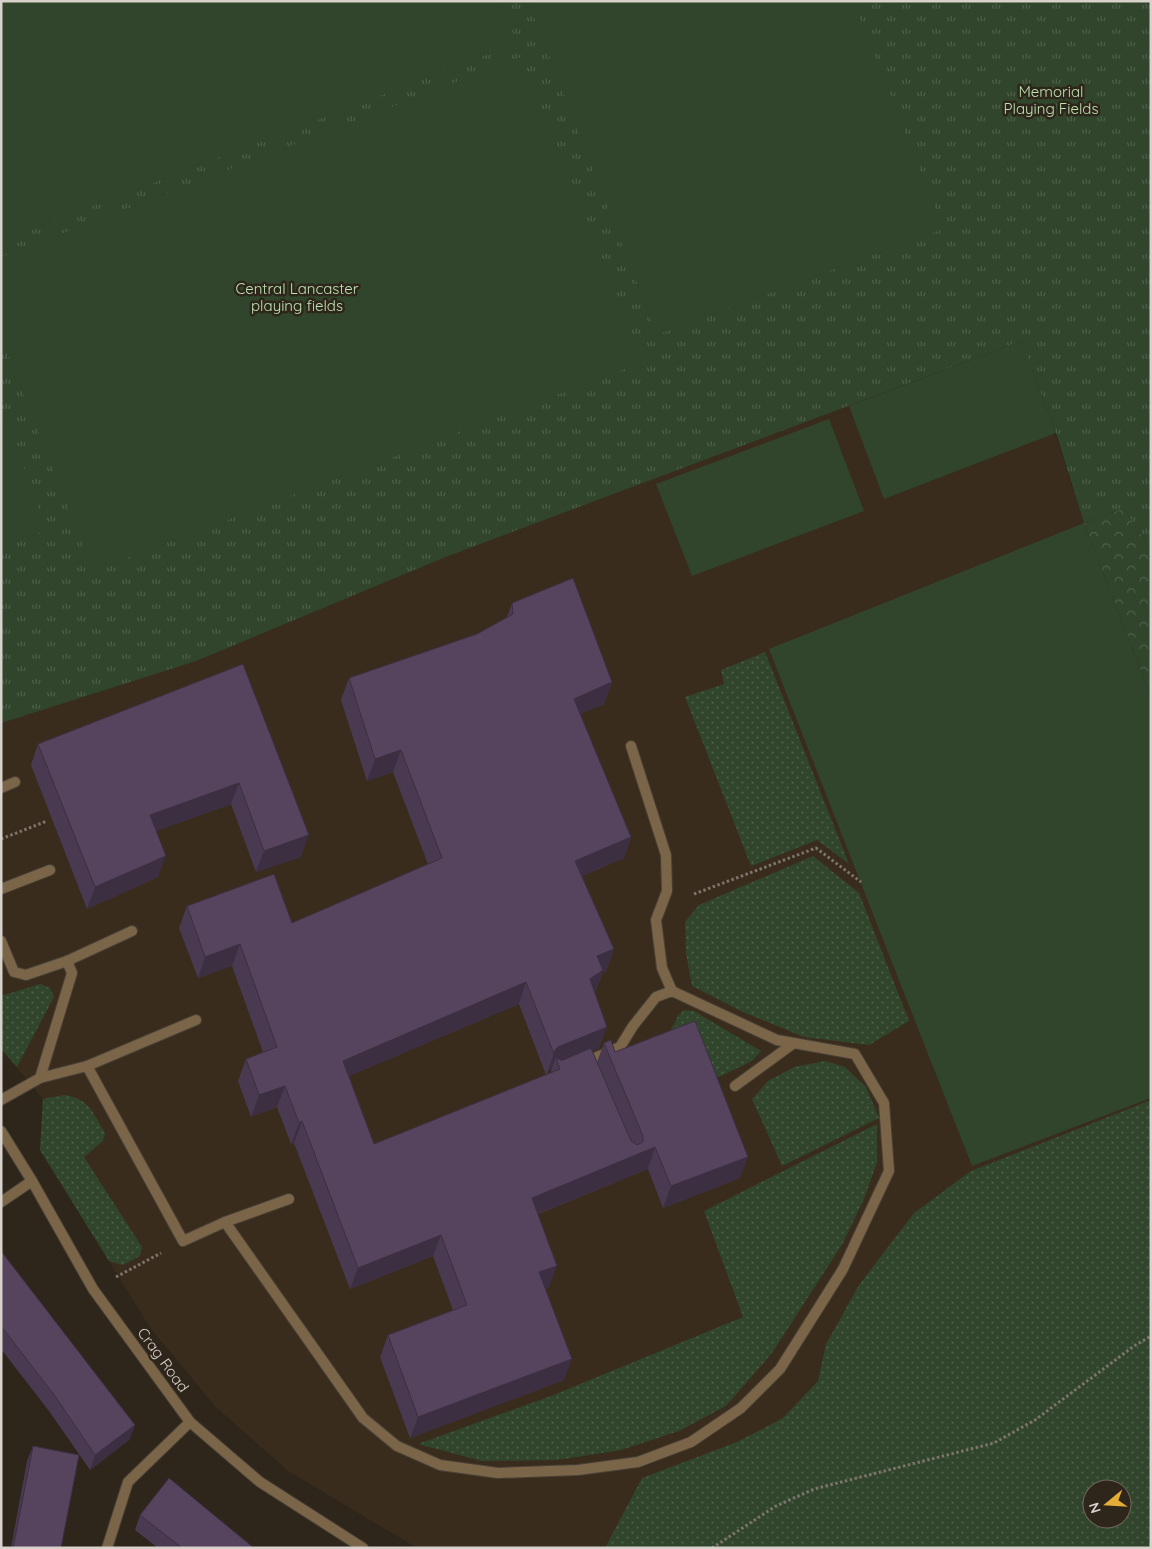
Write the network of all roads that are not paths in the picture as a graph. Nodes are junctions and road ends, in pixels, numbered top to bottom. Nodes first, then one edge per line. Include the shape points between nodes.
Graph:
1 (631, 746) dead end
2 (15, 782) dead end
3 (1, 788) edge
4 (50, 870) dead end
5 (1, 889) edge
6 (132, 931) dead end
7 (1, 941) edge
8 (67, 961) junction
9 (672, 991) junction
10 (196, 1020) dead end
11 (794, 1043) junction
12 (87, 1066) junction
13 (570, 1068) edge
14 (40, 1078) junction
15 (735, 1086) dead end
16 (1, 1100) edge
17 (1, 1131) edge
18 (32, 1181) junction
19 (288, 1199) dead end
20 (1, 1202) edge
21 (224, 1222) junction
22 (190, 1422) junction
23 (107, 1548) edge
24 (363, 1548) edge

1 - 9 street via 666,855 667,891 656,920 662,968
2 - 3 street
4 - 5 street
6 - 8 street
7 - 8 street via 14,972 26,975
8 - 14 street via 72,973
9 - 11 street via 777,1040
9 - 13 street via 656,997 620,1047 589,1065
10 - 12 street
11 - 15 street
11 - 21 street via 855,1054 884,1103 889,1171 843,1269 780,1369 741,1408 691,1442 638,1462 578,1470 498,1474 440,1465 397,1446 363,1418
12 - 14 street
12 - 21 street via 183,1242
14 - 16 street
17 - 18 street, Crag Road
18 - 20 street
18 - 22 street, Crag Road via 93,1289
19 - 21 street
22 - 23 street via 128,1482
22 - 24 street, Crag Road via 260,1482

